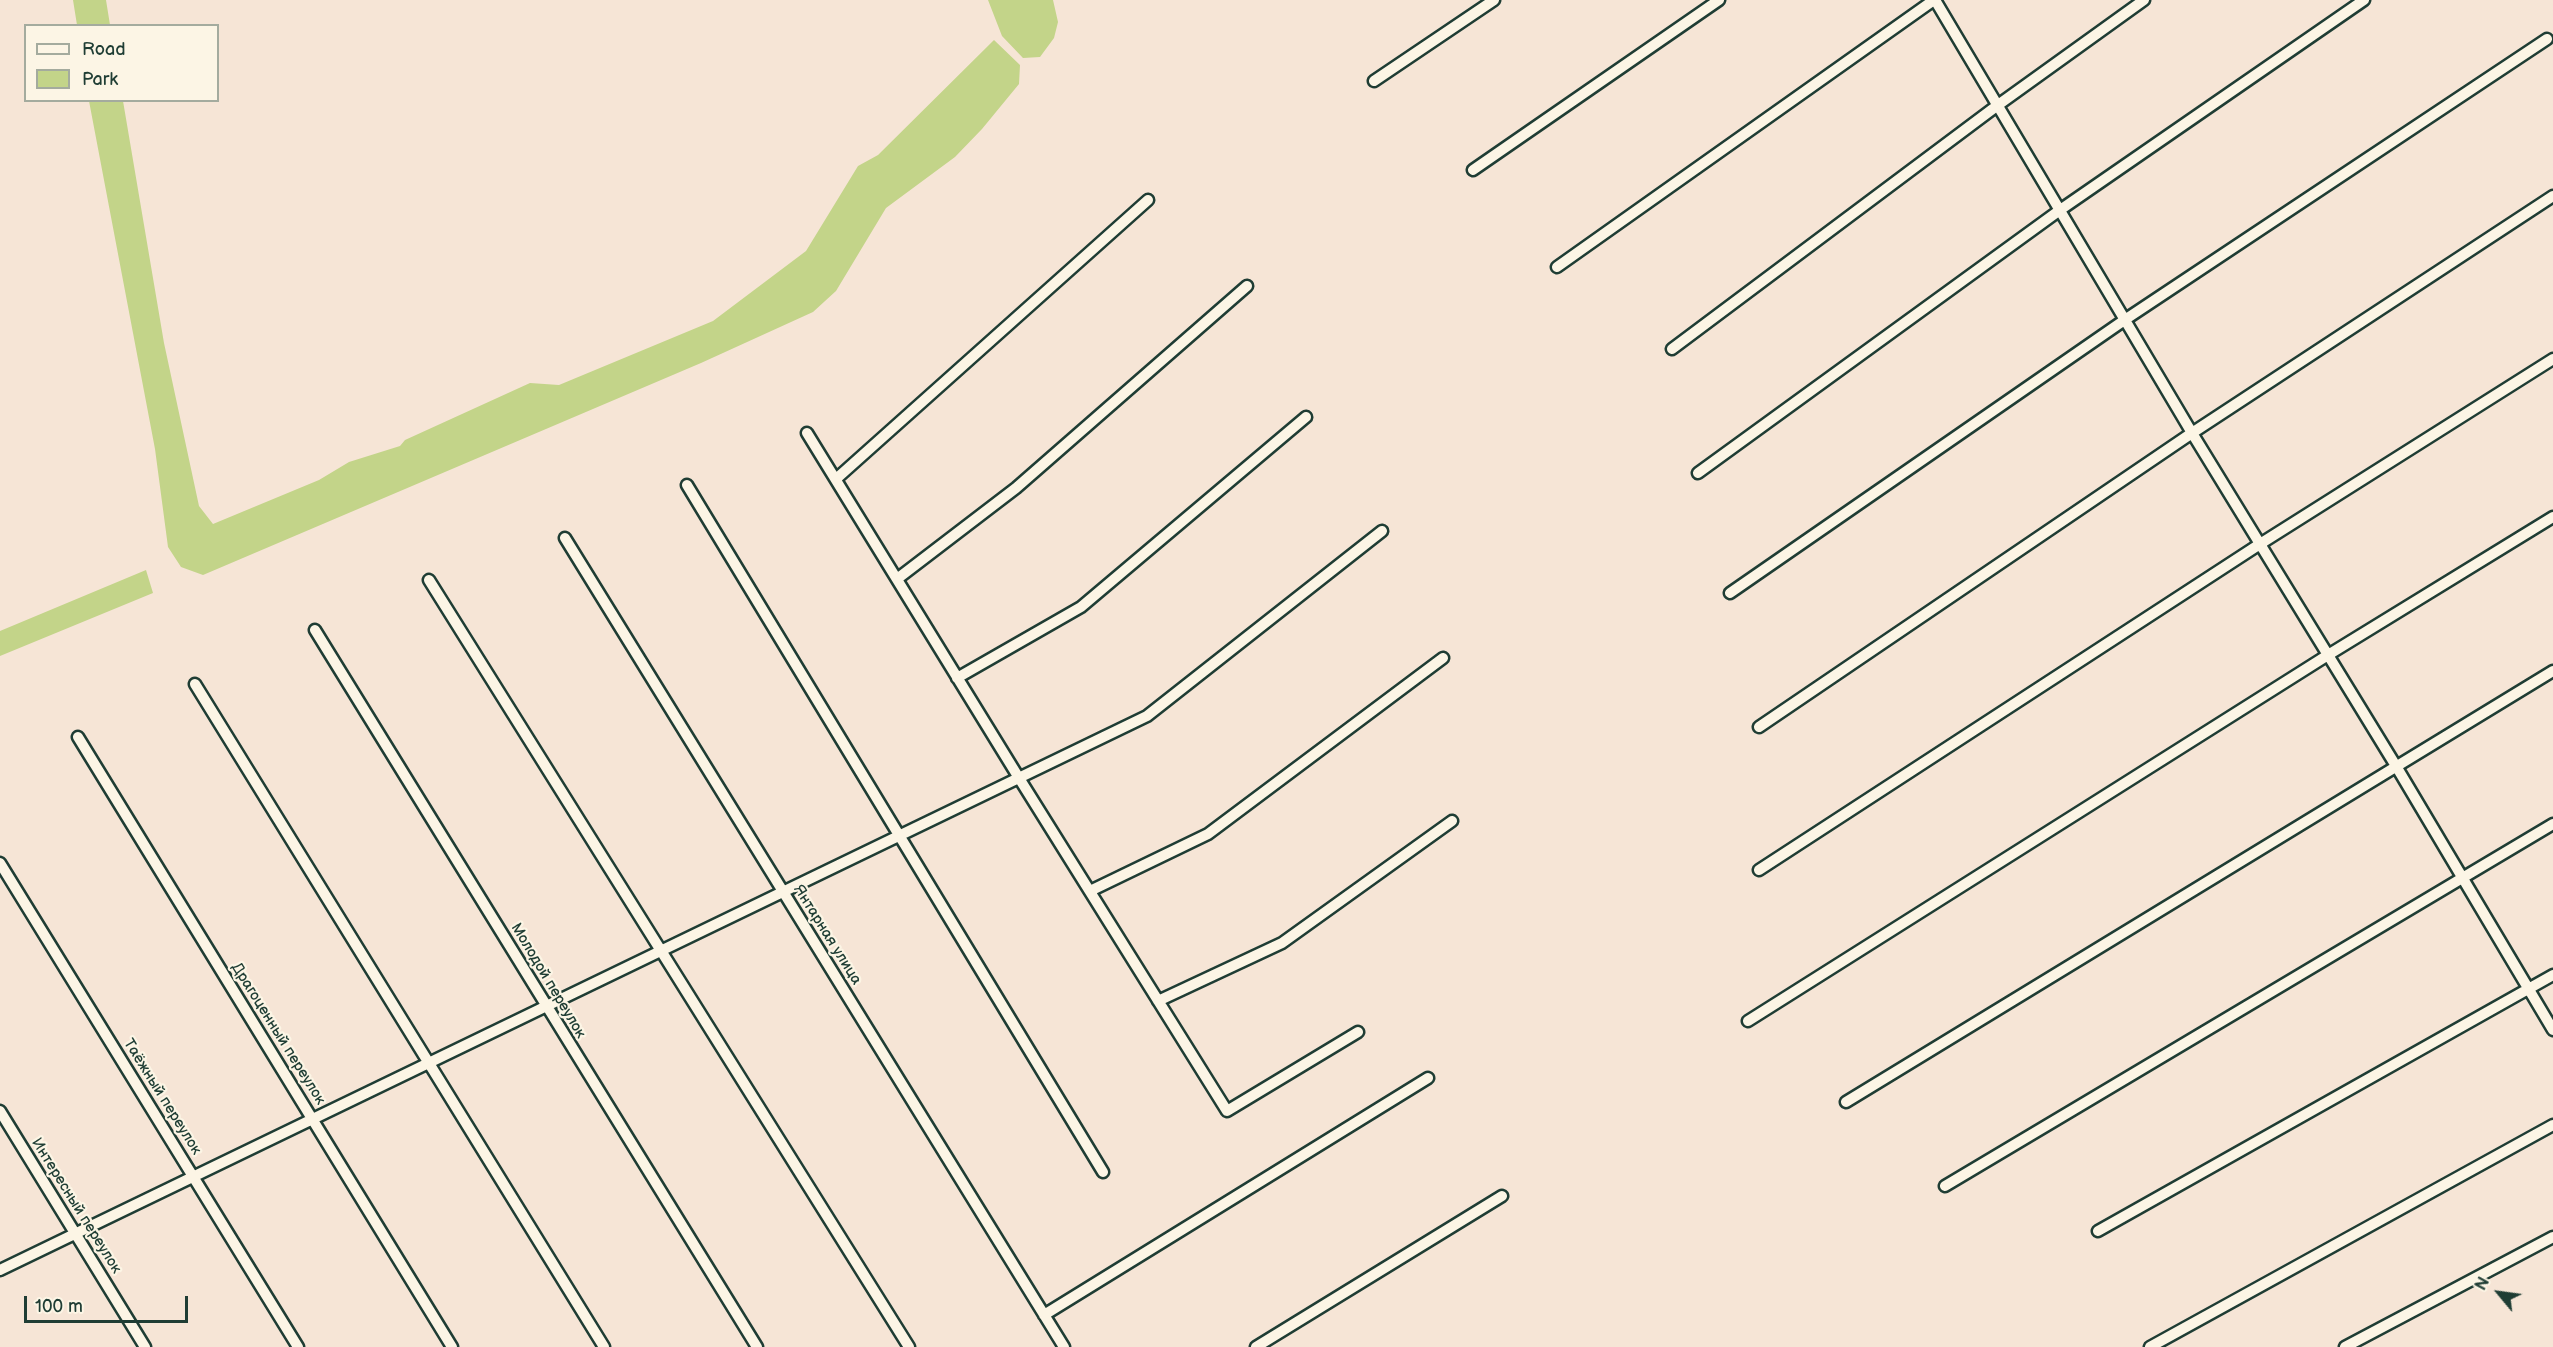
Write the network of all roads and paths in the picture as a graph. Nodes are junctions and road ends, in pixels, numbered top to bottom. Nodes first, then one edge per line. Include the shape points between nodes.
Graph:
1 (1494, 0) edge
2 (1719, 0) edge
3 (1935, 0) edge
4 (2144, 0) edge
5 (2364, 0) edge
6 (2547, 39) dead end
7 (1374, 81) dead end
8 (1998, 105) junction
9 (1473, 170) dead end
10 (2553, 196) edge
11 (1148, 200) dead end
12 (2060, 210) junction
13 (1557, 267) dead end
14 (1247, 286) dead end
15 (2126, 319) junction
16 (1672, 349) dead end
17 (2553, 359) edge
18 (1306, 417) dead end
19 (807, 433) dead end
20 (2192, 433) junction
21 (1698, 473) dead end
22 (836, 479) junction
23 (687, 485) dead end
24 (2553, 517) edge
25 (1382, 531) dead end
26 (565, 538) dead end
27 (2260, 544) junction
28 (897, 579) junction
29 (429, 580) dead end
30 (1730, 593) dead end
31 (315, 630) dead end
32 (2328, 655) junction
33 (1443, 658) dead end
34 (2553, 671) edge
35 (957, 678) junction
36 (195, 684) dead end
37 (1759, 727) dead end
38 (78, 736) dead end
39 (2396, 766) junction
40 (1019, 778) junction
41 (1452, 821) dead end
42 (2553, 824) edge
43 (900, 836) junction
44 (0, 863) edge
45 (1759, 870) dead end
46 (2462, 879) junction
47 (1090, 891) junction
48 (783, 892) junction
49 (660, 950) junction
50 (2553, 975) edge
51 (2528, 990) junction
52 (1158, 1001) junction
53 (546, 1007) junction
54 (1748, 1021) dead end
55 (2553, 1029) edge
56 (1358, 1032) dead end
57 (428, 1063) junction
58 (1428, 1078) dead end
59 (1846, 1102) dead end
60 (0, 1111) edge
61 (313, 1119) junction
62 (2553, 1125) edge
63 (1103, 1172) dead end
64 (194, 1178) junction
65 (1946, 1185) dead end
66 (1502, 1196) dead end
67 (2098, 1231) dead end
68 (75, 1233) junction
69 (2553, 1237) edge
70 (0, 1269) edge
71 (1044, 1316) junction
72 (145, 1347) edge
73 (298, 1347) edge
74 (452, 1347) edge
75 (604, 1347) edge
76 (757, 1347) edge
77 (909, 1347) edge
78 (1064, 1347) edge
79 (1256, 1347) edge
80 (2150, 1347) edge
81 (2345, 1347) edge

1 - 7 street
2 - 9 street
3 - 8 street
3 - 13 street
4 - 8 street
5 - 12 street
6 - 15 street
8 - 12 street
8 - 16 street
10 - 20 street
11 - 22 street
12 - 15 street
12 - 21 street
14 - 28 street via 1016,488
15 - 20 street
15 - 30 street
17 - 27 street
18 - 35 street via 1081,607
19 - 22 street
20 - 27 street
20 - 37 street
22 - 28 street
23 - 43 street
24 - 32 street
25 - 40 street via 1147,716
26 - 48 street, Янтарная улица
27 - 32 street
27 - 45 street
28 - 35 street
29 - 49 street
31 - 53 street, Молодой переулок
32 - 39 street
32 - 54 street
33 - 47 street via 1208,834
34 - 39 street
35 - 40 street
36 - 57 street
38 - 61 street, Драгоценный переулок
39 - 46 street
39 - 59 street
40 - 43 street
40 - 47 street
41 - 52 street via 1282,944
42 - 46 street
43 - 48 street
43 - 63 street
44 - 64 street, Таёжный переулок
46 - 51 street
46 - 65 street
47 - 52 street
48 - 49 street
48 - 71 street, Янтарная улица
49 - 53 street
49 - 77 street
50 - 51 street
51 - 55 street
51 - 67 street
52 - 56 street via 1227,1111
53 - 57 street
53 - 76 street, Молодой переулок
57 - 61 street
57 - 75 street
58 - 71 street
60 - 68 street, Интересный переулок
61 - 64 street
61 - 74 street, Драгоценный переулок
62 - 80 street
64 - 68 street
64 - 73 street, Таёжный переулок
66 - 79 street
68 - 70 street
68 - 72 street, Интересный переулок
69 - 81 street
71 - 78 street, Янтарная улица

